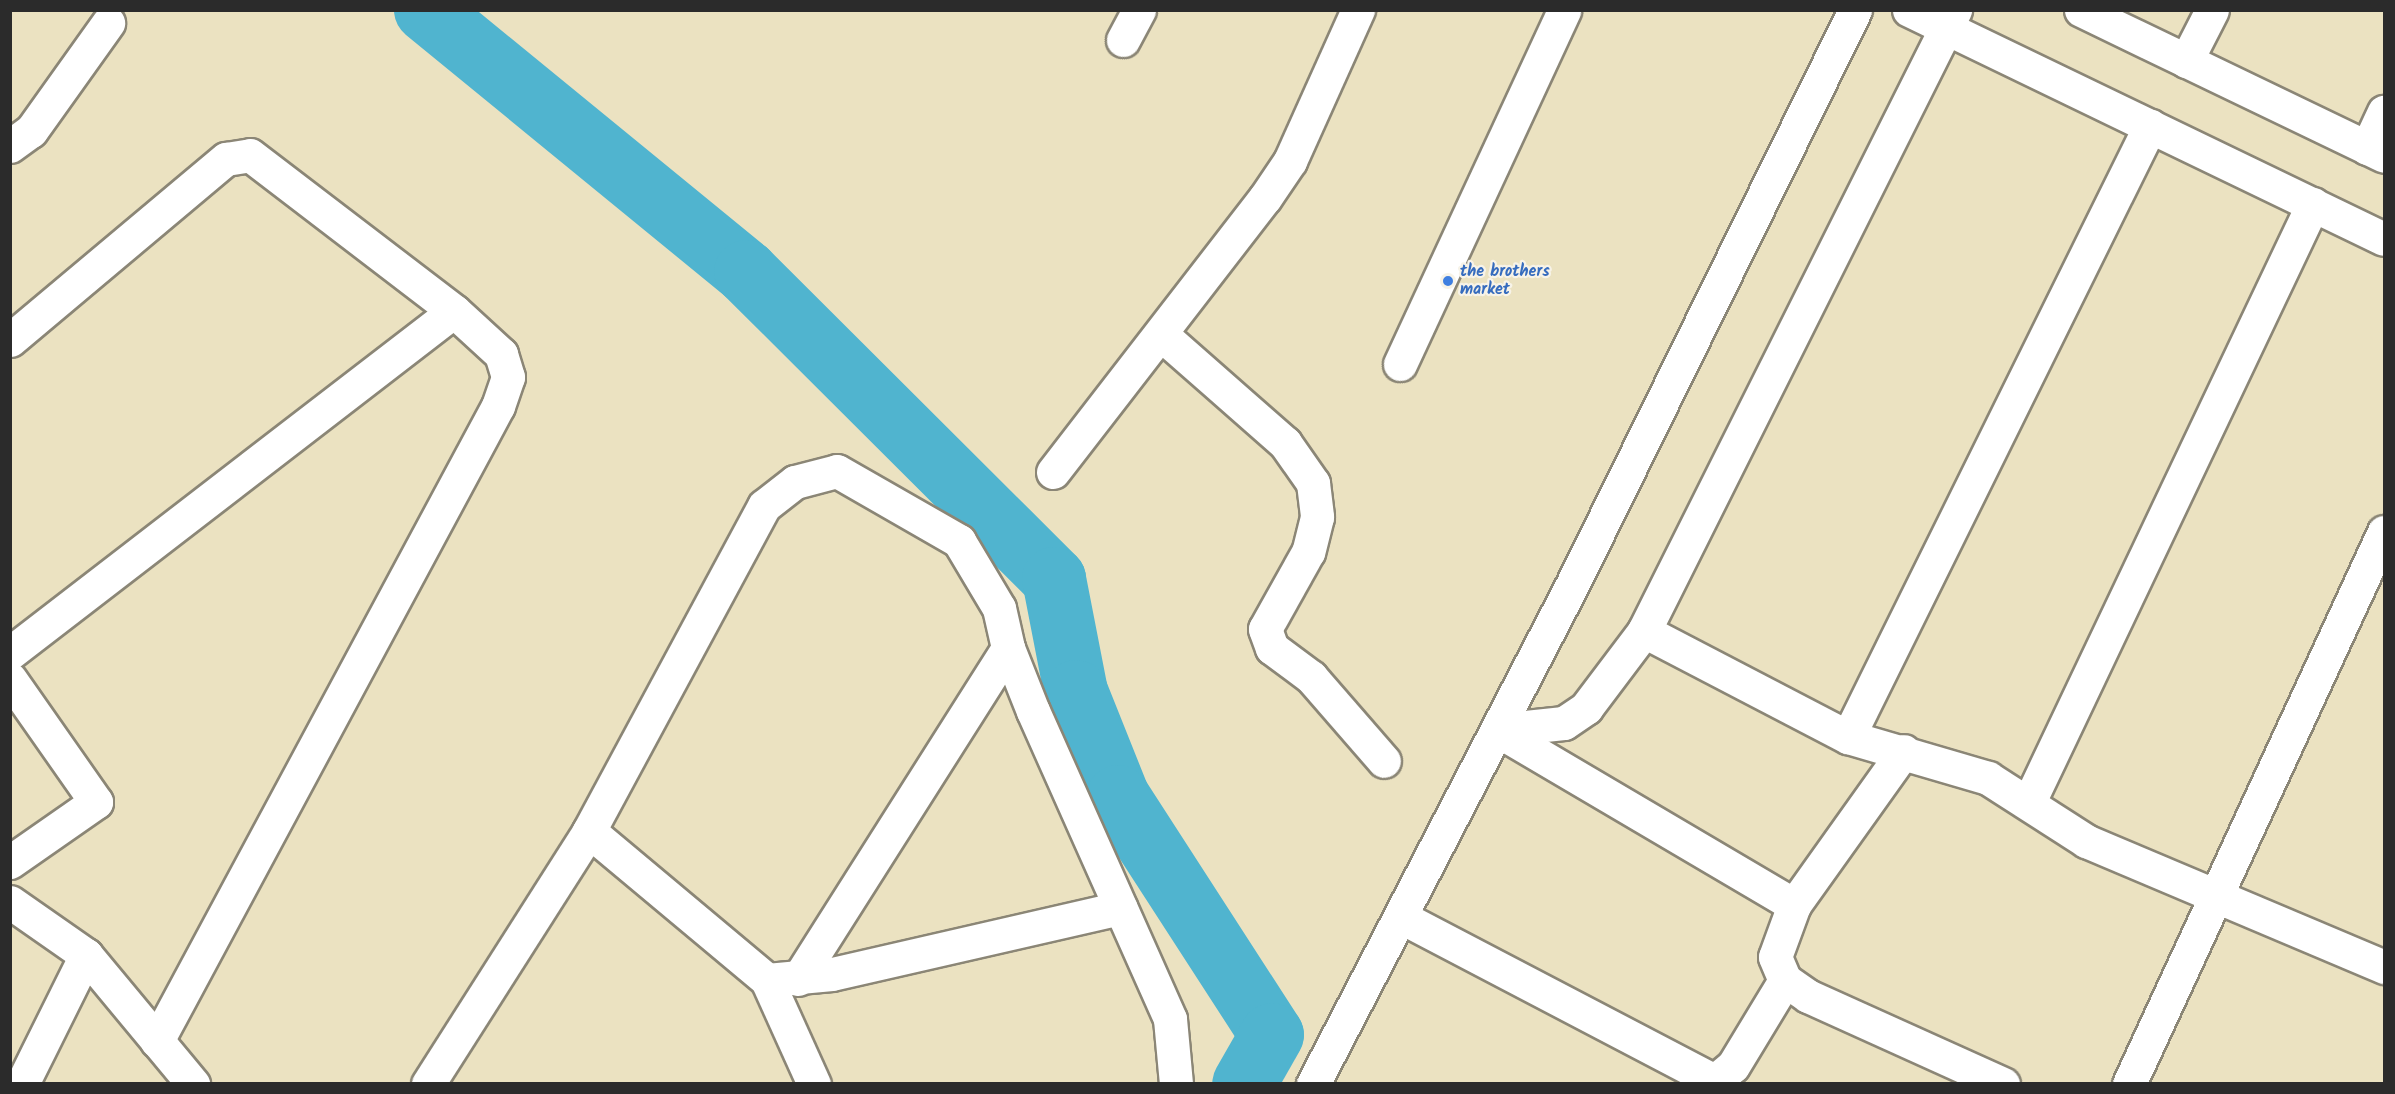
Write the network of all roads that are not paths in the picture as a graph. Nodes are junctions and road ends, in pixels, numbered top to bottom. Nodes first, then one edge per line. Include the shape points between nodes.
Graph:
1 (1139, 10) edge
2 (1358, 10) edge
3 (1564, 10) edge
4 (1855, 10) edge
5 (1909, 10) edge
6 (2080, 10) edge
7 (2212, 10) edge
8 (1951, 19) edge
9 (108, 23) dead end
10 (1123, 40) dead end
11 (2186, 61) junction
12 (2385, 112) edge
13 (2150, 126) junction
14 (10, 146) edge
15 (2376, 152) edge
16 (2313, 204) junction
17 (2385, 239) edge
18 (454, 312) junction
19 (1162, 335) junction
20 (10, 340) edge
21 (1400, 364) dead end
22 (1053, 472) dead end
23 (2385, 531) edge
24 (1644, 631) junction
25 (1008, 648) junction
26 (10, 653) edge
27 (10, 679) edge
28 (1497, 730) junction
29 (1848, 737) junction
30 (1904, 751) junction
31 (1384, 761) dead end
32 (2029, 802) junction
33 (589, 831) junction
34 (10, 862) edge
35 (2219, 898) junction
36 (10, 902) edge
37 (1794, 905) junction
38 (1121, 908) junction
39 (1401, 917) junction
40 (86, 955) junction
41 (2385, 967) edge
42 (782, 979) junction
43 (1785, 980) junction
44 (158, 1041) junction
45 (1680, 1076) edge
46 (1716, 1082) edge
47 (22, 1083) edge
48 (193, 1083) edge
49 (428, 1083) edge
50 (814, 1083) edge
51 (1176, 1083) edge
52 (1313, 1083) edge
53 (2003, 1083) edge
54 (2129, 1083) edge

1 - 10 street
2 - 19 street via 1290,161
3 - 21 street
4 - 28 street
5 - 8 street
6 - 11 street
7 - 11 street
8 - 13 street
8 - 24 street
9 - 14 street via 31,131
11 - 15 street
12 - 15 street
13 - 16 street
13 - 29 street
16 - 17 street
16 - 32 street
18 - 20 street via 250,155 226,159
18 - 26 street
18 - 44 street via 501,354 508,377 498,406
19 - 22 street
19 - 31 street via 1285,443 1313,483 1317,517 1308,552 1265,629 1272,648 1311,677
23 - 35 street
24 - 28 street via 1586,708 1564,723
24 - 29 street
25 - 33 street via 999,608 959,541 837,471 795,482 764,506
25 - 38 street
25 - 42 street
27 - 34 street via 96,802
28 - 37 street
28 - 39 street
29 - 30 street
30 - 32 street via 1988,778
30 - 37 street
32 - 35 street via 2086,841
33 - 42 street
33 - 49 street
35 - 41 street
35 - 54 street
36 - 40 street
37 - 43 street via 1774,957
38 - 42 street
38 - 51 street via 1170,1019
39 - 45 street
39 - 52 street
40 - 44 street
40 - 47 street
42 - 50 street
43 - 46 street via 1733,1066
43 - 53 street via 1808,996
44 - 48 street
45 - 46 street

